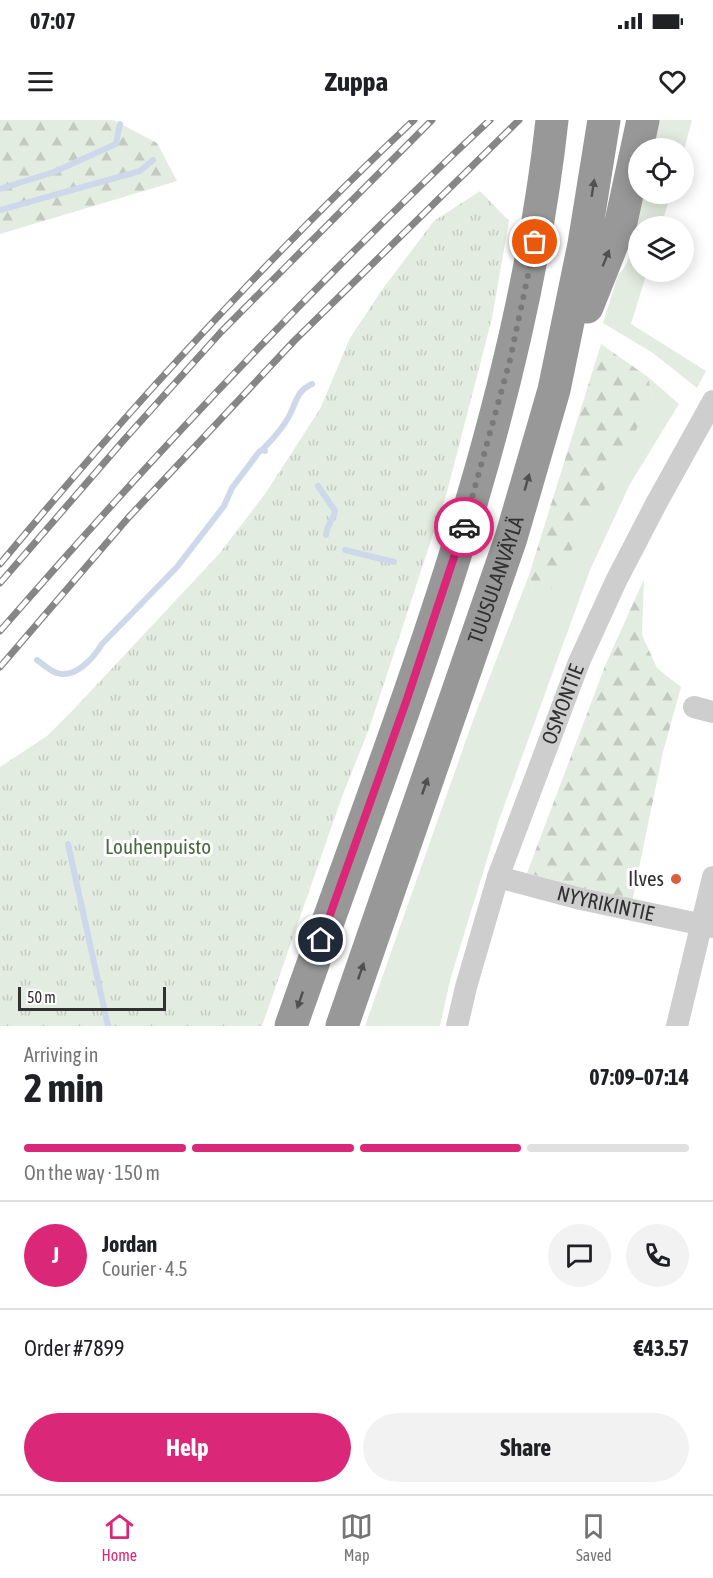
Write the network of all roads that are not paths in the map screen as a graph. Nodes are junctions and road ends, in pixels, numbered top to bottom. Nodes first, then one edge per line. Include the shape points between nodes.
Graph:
1 (552, 120) edge
2 (604, 120) edge
3 (643, 120) edge
4 (554, 390) junction
5 (713, 401) edge
6 (498, 877) junction
7 (713, 877) edge
8 (707, 926) edge
9 (291, 1026) edge
10 (342, 1026) edge
11 (457, 1026) edge
12 (677, 1026) edge

1 -> 9 highway via 535,242 510,360 466,522
4 -> 2 highway, TUUSULANVÄYLÄ
4 -> 3 highway via 621,222
10 -> 4 highway, TUUSULANVÄYLÄ via 511,538
5 - 6 street, OSMONTIE via 609,595 579,662
6 - 8 street, NYYRIKINTIE
6 - 11 street, OSMONTIE
7 - 8 street
8 - 12 street

